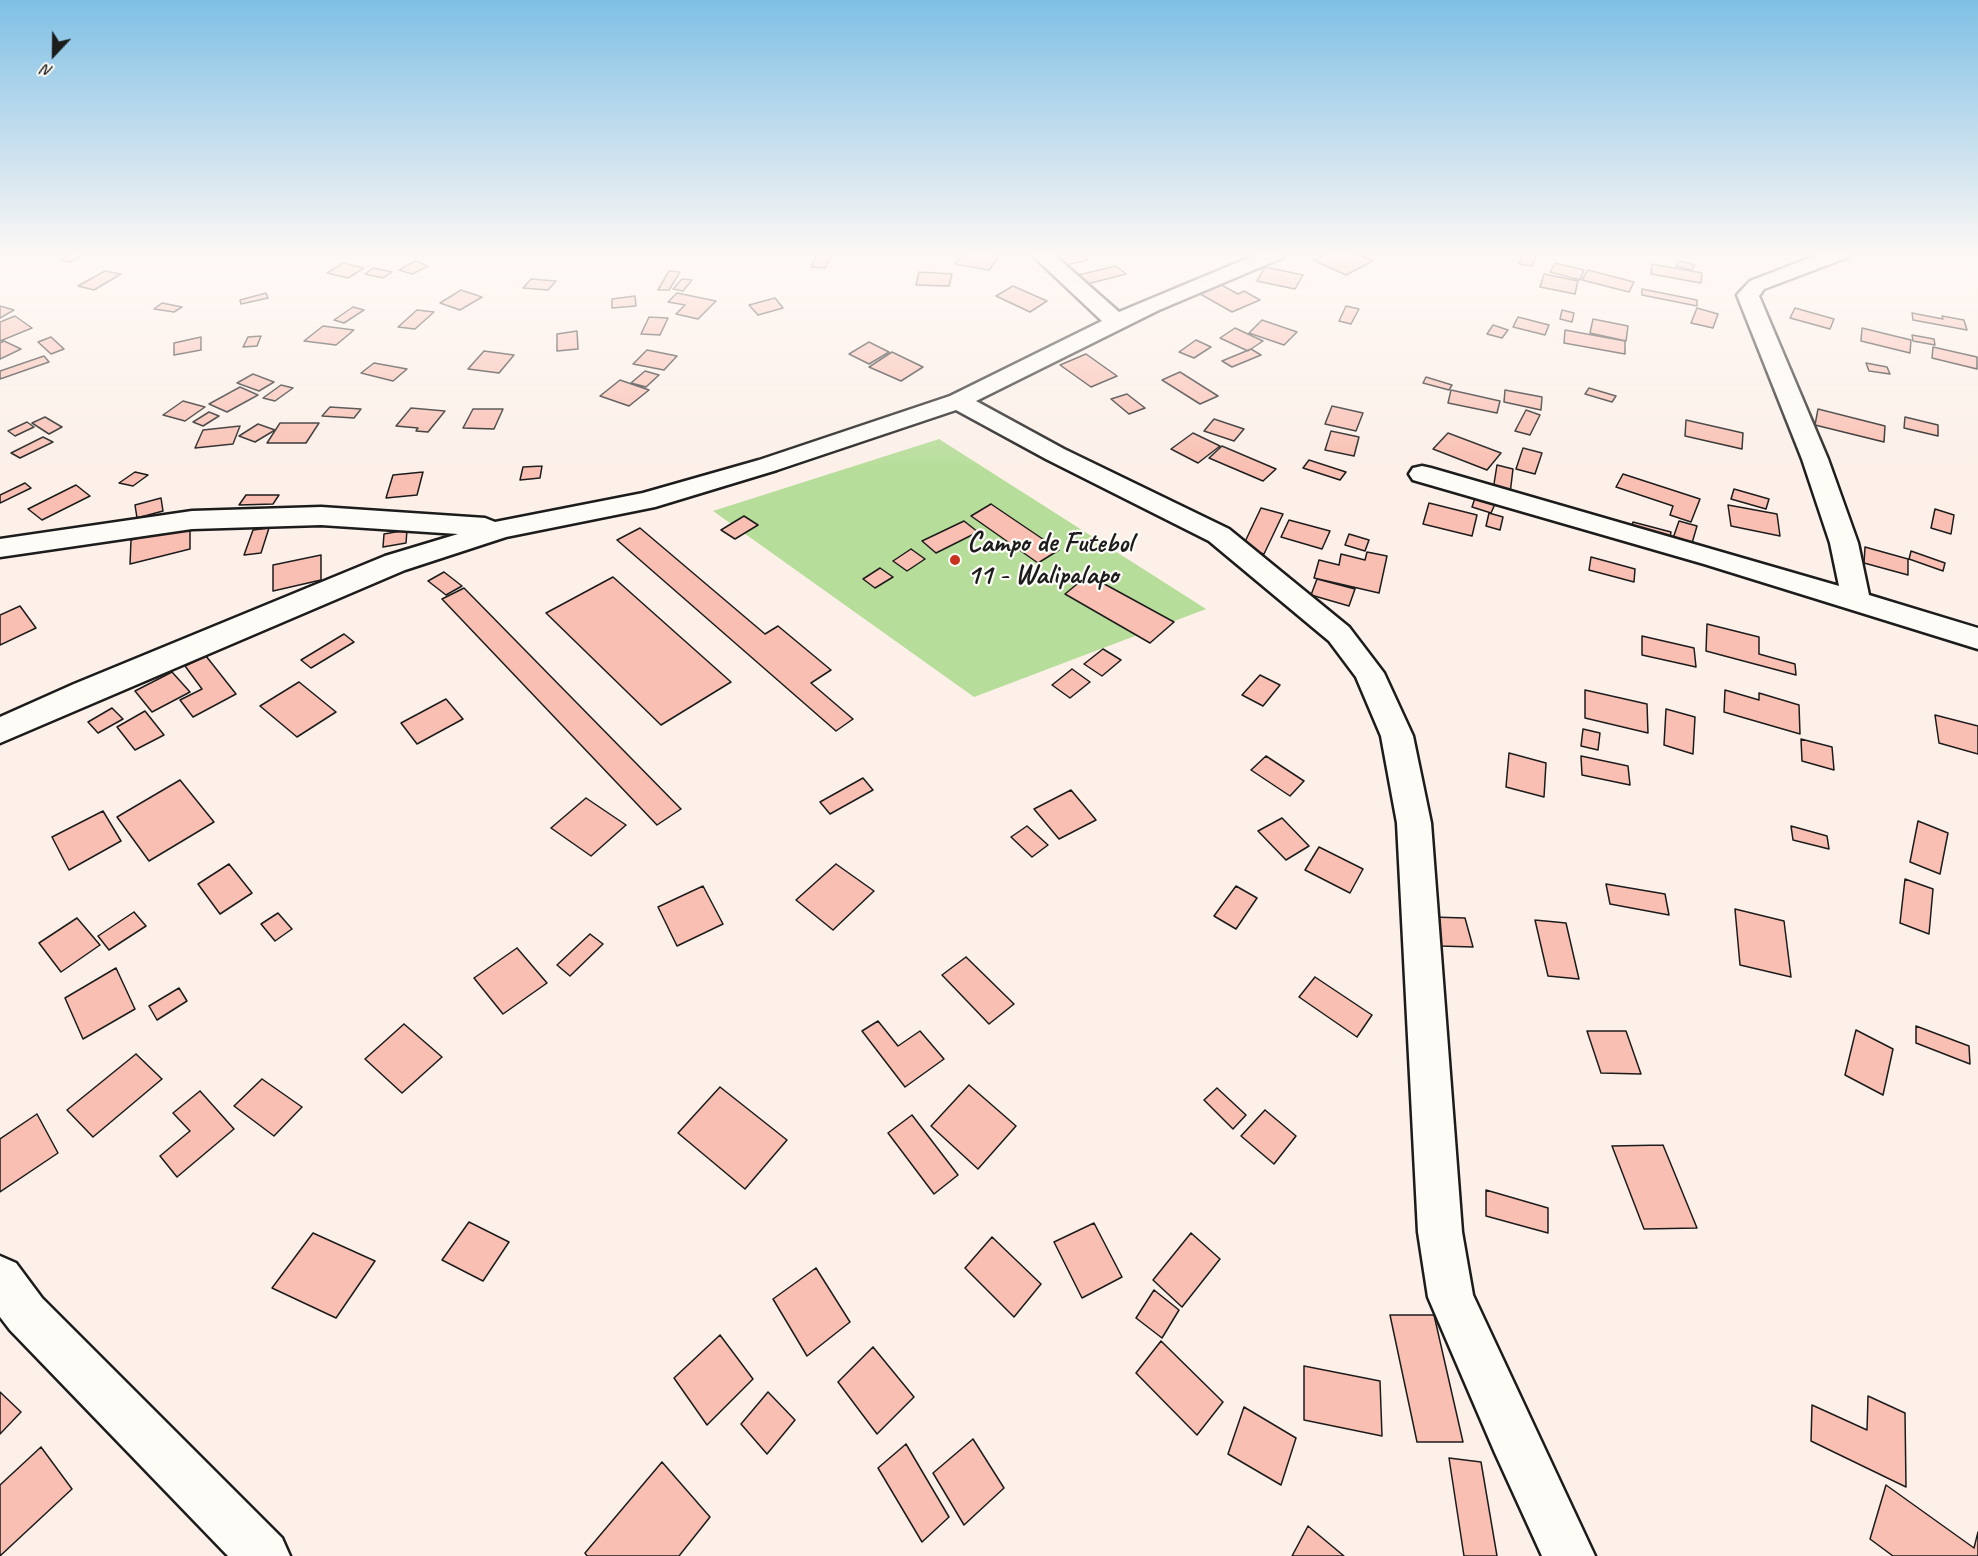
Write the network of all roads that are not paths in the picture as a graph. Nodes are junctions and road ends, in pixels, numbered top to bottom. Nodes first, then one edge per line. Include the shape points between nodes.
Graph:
1 (1108, 327) edge
2 (1761, 327) edge
3 (958, 401) junction
4 (1422, 474) dead end
5 (502, 529) junction
6 (0, 548) edge
7 (1856, 602) junction
8 (1978, 639) edge
9 (0, 731) edge
10 (0, 1279) edge
11 (264, 1556) edge
12 (1569, 1556) edge

1 - 3 street
2 - 7 street via 1844,543
3 - 5 street via 646,501
3 - 12 street via 1219,535 1339,634 1368,673 1397,736 1413,823 1440,1232 1451,1296
4 - 7 street
5 - 6 street via 321,516 215,519
5 - 9 street via 394,563
7 - 8 street
10 - 11 street via 26,1314

